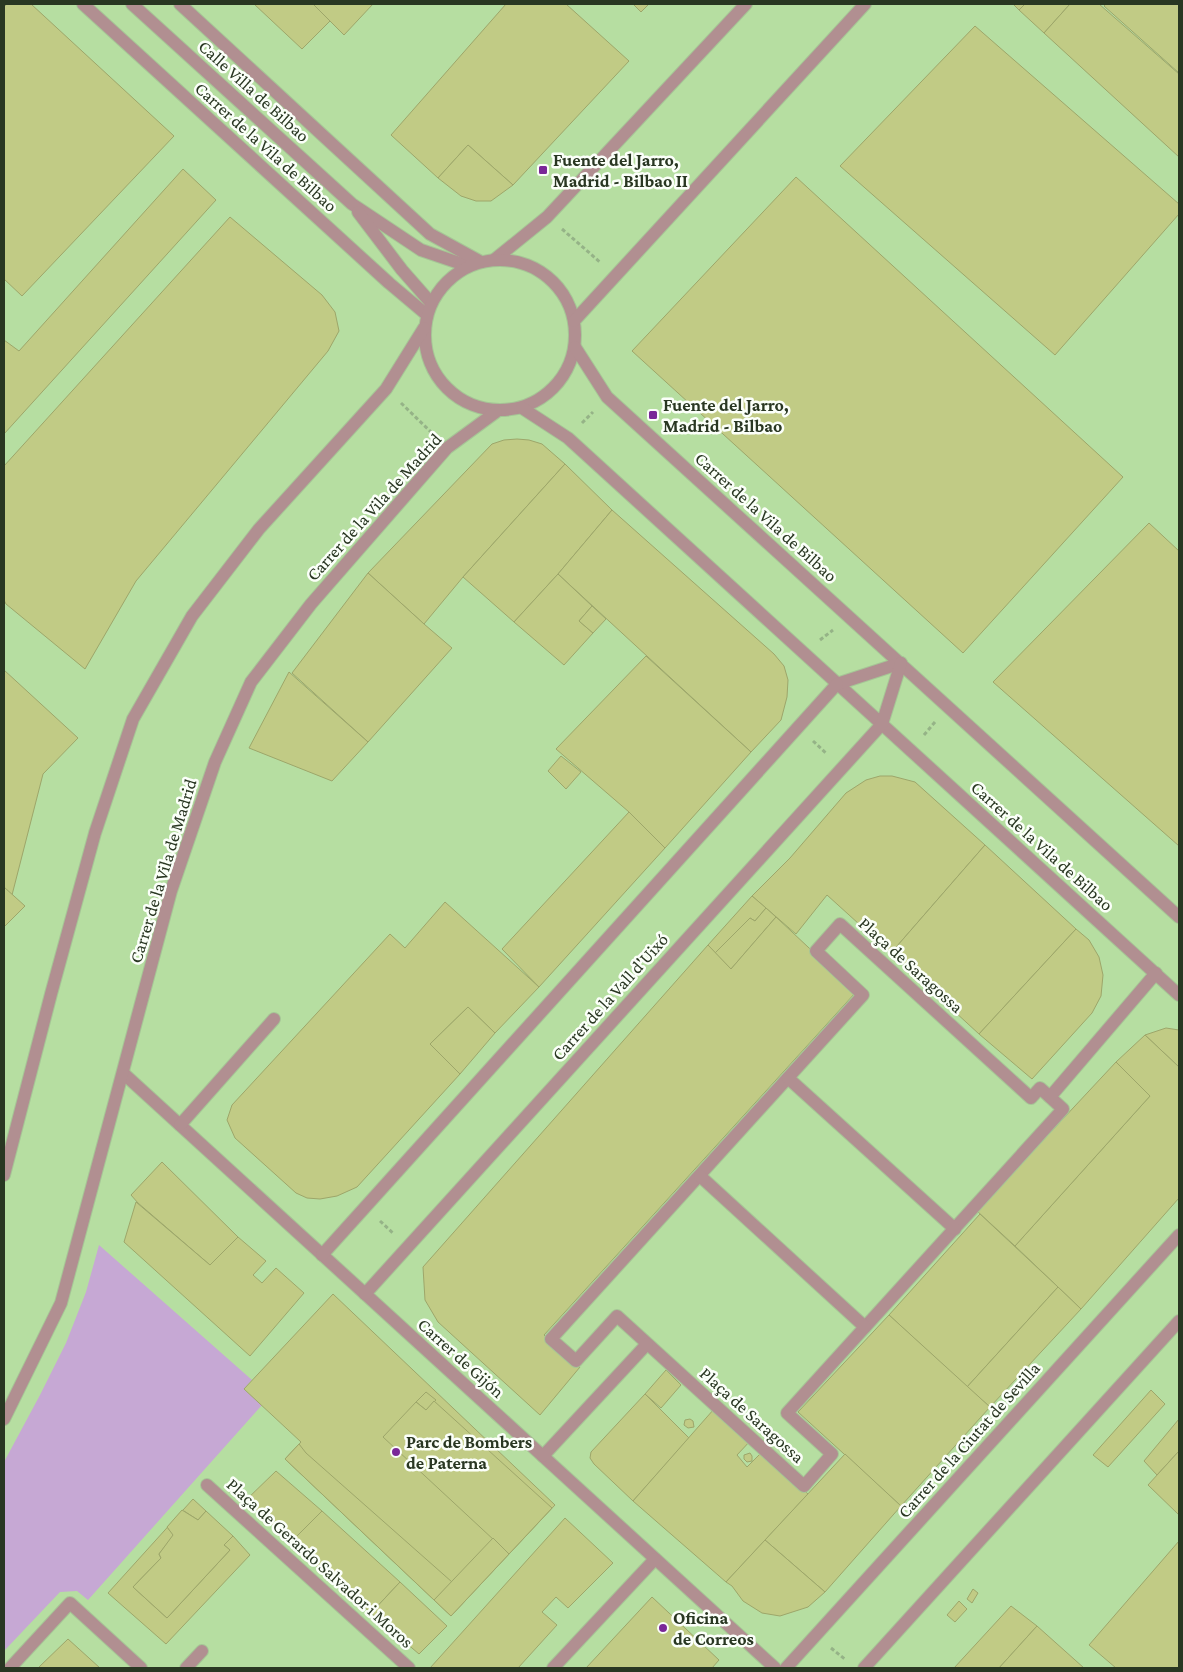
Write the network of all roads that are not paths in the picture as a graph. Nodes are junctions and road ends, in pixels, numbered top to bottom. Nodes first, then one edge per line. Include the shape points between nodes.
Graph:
1 (83, 4) edge
2 (132, 4) edge
3 (180, 4) edge
4 (746, 4) edge
5 (865, 4) edge
6 (352, 204) junction
7 (494, 260) junction
8 (475, 264) junction
9 (431, 303) junction
10 (574, 321) junction
11 (426, 322) junction
12 (575, 347) junction
13 (522, 408) junction
14 (496, 412) junction
15 (901, 663) junction
16 (837, 684) junction
17 (882, 724) junction
18 (1179, 917) edge
19 (1156, 973) junction
20 (1179, 995) edge
21 (274, 1019) dead end
22 (122, 1073) junction
23 (788, 1078) junction
24 (1050, 1097) junction
25 (180, 1125) junction
26 (4, 1175) edge
27 (700, 1176) junction
28 (955, 1229) junction
29 (1179, 1235) edge
30 (322, 1255) junction
31 (365, 1294) junction
32 (1179, 1321) edge
33 (865, 1327) junction
34 (647, 1344) junction
35 (4, 1420) edge
36 (543, 1456) junction
37 (207, 1484) dead end
38 (655, 1559) junction
39 (202, 1651) dead end
40 (10, 1668) edge
41 (141, 1668) edge
42 (186, 1668) edge
43 (409, 1668) edge
44 (553, 1668) edge
45 (775, 1668) edge
46 (786, 1668) edge
47 (864, 1668) edge

1 - 11 street, Carrer de la Vila de Bilbao via 374,270
2 - 6 street, Calle Villa de Bilbao
3 - 8 street via 430,234
4 - 7 street via 547,216
5 - 10 street
6 - 8 street, Calle Villa de Bilbao via 421,250
6 - 9 street, Calle Villa de Bilbao
7 - 8 street
7 - 10 street via 530,266 559,288
8 - 9 street via 447,281
9 - 11 street
10 - 12 street
11 - 14 street via 431,368 458,399
11 - 26 street via 386,389 259,529 192,616 133,719 95,833
12 - 13 street via 557,386
12 - 15 street, Carrer de la Vila de Bilbao via 608,396
13 - 14 street
13 - 16 street, Carrer de la Vila de Bilbao via 568,438
14 - 22 street, Carrer de la Vila de Madrid via 447,448 311,604 251,682 215,762 171,891
15 - 16 street
15 - 17 street
15 - 18 street, Carrer de la Vila de Bilbao
16 - 17 street, Carrer de la Vila de Bilbao
16 - 30 street
17 - 19 street, Carrer de la Vila de Bilbao
17 - 31 street, Carrer de la Vall d'Uixó
19 - 20 street, Carrer de la Vila de Bilbao
19 - 24 street
21 - 25 street
22 - 25 street, Carrer de Gijón
22 - 35 street, Carrer de la Vila de Madrid via 61,1303
23 - 24 street, Plaça de Saragossa via 863,995 816,951 840,924 1031,1098 1040,1088
23 - 27 street, Plaça de Saragossa
23 - 28 street
24 - 28 street, Plaça de Saragossa via 1063,1109
25 - 30 street, Carrer de Gijón
27 - 33 street
27 - 34 street, Plaça de Saragossa via 551,1339 576,1362 617,1316
28 - 33 street, Plaça de Saragossa
29 - 46 street, Carrer de la Ciutat de Sevilla
30 - 31 street, Carrer de Gijón
31 - 36 street, Carrer de Gijón
32 - 47 street
33 - 34 street, Plaça de Saragossa via 787,1413 832,1454 804,1486
34 - 36 street
36 - 38 street, Carrer de Gijón
37 - 43 street, Plaça de Gerardo Salvador i Moros
38 - 44 street
38 - 45 street, Carrer de Gijón
39 - 42 street
40 - 41 street via 70,1603

